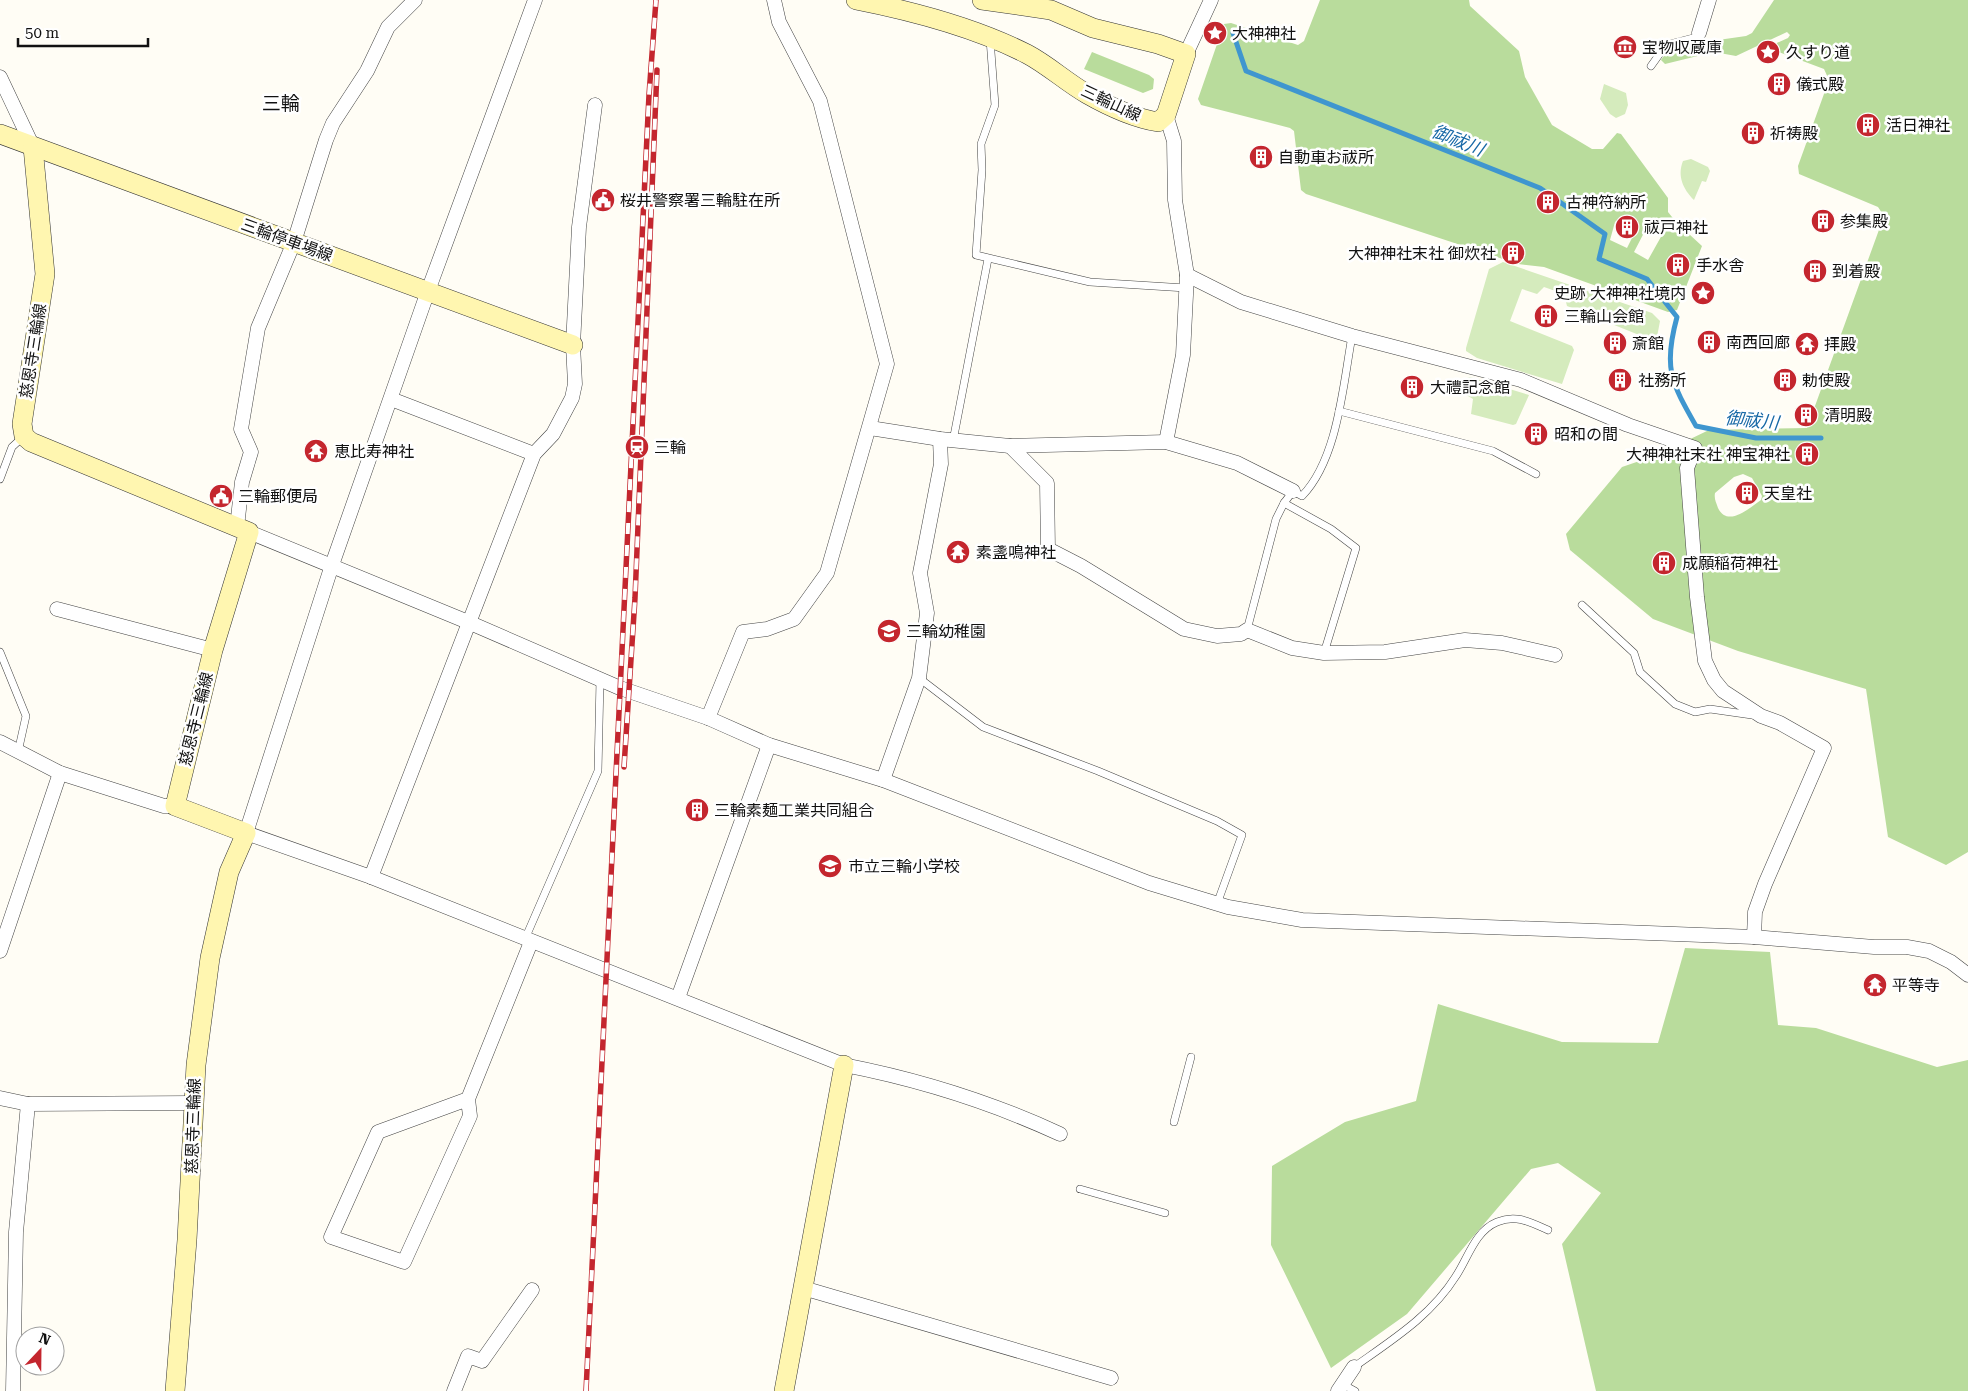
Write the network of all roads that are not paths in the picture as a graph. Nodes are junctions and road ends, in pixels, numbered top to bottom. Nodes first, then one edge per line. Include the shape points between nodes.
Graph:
1 (416, 0) edge
2 (535, 0) edge
3 (774, 0) edge
4 (856, 0) edge
5 (982, 0) edge
6 (1212, 0) edge
7 (1709, 0) edge
8 (1699, 33) joint
9 (990, 38) junction
10 (1186, 54) junction
11 (1652, 66) dead end
12 (0, 77) edge
13 (594, 105) dead end
14 (1166, 116) junction
15 (0, 134) edge
16 (33, 147) junction
17 (294, 242) junction
18 (988, 259) junction
19 (1187, 281) junction
20 (428, 291) junction
21 (1352, 336) junction
22 (573, 345) junction
23 (391, 399) junction
24 (1339, 411) junction
25 (870, 428) junction
26 (24, 436) junction
27 (946, 440) junction
28 (1166, 442) junction
29 (1010, 446) junction
30 (534, 454) junction
31 (1536, 474) dead end
32 (0, 479) edge
33 (1294, 491) junction
34 (1284, 503) junction
35 (243, 529) junction
36 (332, 565) junction
37 (1582, 605) dead end
38 (56, 609) dead end
39 (468, 622) junction
40 (1247, 630) junction
41 (213, 650) junction
42 (0, 652) edge
43 (1324, 653) junction
44 (1555, 655) dead end
45 (918, 678) junction
46 (600, 679) junction
47 (1762, 716) junction
48 (708, 718) junction
49 (0, 742) edge
50 (769, 745) junction
51 (18, 752) junction
52 (60, 773) junction
53 (883, 780) junction
54 (175, 806) junction
55 (246, 833) junction
56 (371, 877) junction
57 (1216, 904) junction
58 (1754, 937) junction
59 (528, 940) junction
60 (0, 951) edge
61 (1968, 975) edge
62 (678, 998) junction
63 (1190, 1057) dead end
64 (844, 1065) junction
65 (0, 1098) edge
66 (468, 1099) junction
67 (193, 1103) junction
68 (28, 1104) junction
69 (1174, 1122) dead end
70 (1060, 1134) dead end
71 (1080, 1189) dead end
72 (1165, 1212) dead end
73 (1548, 1230) dead end
74 (803, 1288) junction
75 (532, 1290) dead end
76 (1354, 1367) joint
77 (1111, 1378) dead end
78 (1345, 1389) edge
79 (11, 1391) edge
80 (175, 1391) edge
81 (454, 1391) edge
82 (784, 1391) edge

1 - 17 street via 388,27 367,71 333,123
2 - 20 street
3 - 25 street via 779,22 820,101 887,364
4 - 9 main road, 三輪山線 via 890,7
5 - 10 main road via 1050,10 1093,28
6 - 10 street
7 - 8 street
8 - 11 lane via 1697,37 1666,45
9 - 14 main road, 三輪山線 via 1027,54 1086,94 1126,112 1158,122
9 - 18 lane via 995,105 981,144 976,255
10 - 14 main road, 三輪山線
12 - 16 street
13 - 22 street via 579,227
14 - 19 street via 1174,141 1175,200
15 - 16 main road, 三輪停車場線
16 - 17 main road, 三輪停車場線
16 - 26 main road, 慈恩寺三輪線 via 45,274 22,424
17 - 20 main road, 三輪停車場線
17 - 35 street via 258,328 240,430 251,452 242,482
18 - 19 lane via 1090,282
18 - 27 lane
19 - 21 street via 1242,302
19 - 28 street via 1183,355
20 - 22 main road, 三輪停車場線
20 - 23 street
21 - 24 lane
21 - 47 street via 1521,380 1628,425 1696,448 1687,468 1705,661 1723,691
22 - 30 street via 575,384 572,398 553,434
23 - 30 street
23 - 36 street
24 - 31 lane via 1493,451
24 - 33 lane via 1314,484 1302,496
25 - 27 street
25 - 48 street via 827,573 794,619 767,629 743,632
26 - 32 lane via 12,447
26 - 35 main road via 31,442
27 - 29 street
27 - 45 street via 920,573 926,613
28 - 29 street
28 - 33 street via 1237,464
29 - 40 street via 1046,484 1048,548 1184,630 1217,636 1241,634
30 - 39 street
33 - 34 lane
34 - 40 lane via 1273,528
34 - 43 lane via 1331,529 1356,548
35 - 36 street
35 - 41 main road, 慈恩寺三輪線
36 - 39 street
36 - 55 street
37 - 47 lane via 1634,653 1640,672 1675,704 1695,712 1710,709
38 - 41 street
39 - 46 street
39 - 56 street
40 - 43 street via 1292,648
41 - 54 main road, 慈恩寺三輪線
42 - 51 lane via 26,716
43 - 44 street via 1385,652 1465,640 1502,643
45 - 53 street
45 - 57 lane via 983,727 1098,771 1242,835
46 - 48 street
46 - 59 lane via 598,772
47 - 58 street via 1824,748 1765,884 1755,912
48 - 50 street
49 - 51 street
50 - 53 street
50 - 62 street
51 - 52 street
52 - 54 street via 164,806
52 - 60 street
53 - 57 street via 1149,883
54 - 55 main road
55 - 56 street
55 - 67 main road, 慈恩寺三輪線 via 229,872 210,958
56 - 59 street
57 - 58 street via 1302,920
58 - 61 street via 1874,947 1907,946 1930,951
59 - 62 street
59 - 66 street
62 - 64 street
63 - 69 lane
64 - 70 street via 886,1073 1023,1117
64 - 74 main road
65 - 68 street
66 - 66 street via 378,1132 331,1237 404,1262 470,1116
67 - 68 street
67 - 80 main road, 慈恩寺三輪線 via 187,1240
68 - 79 street via 16,1232
71 - 72 lane
73 - 76 lane via 1521,1218 1496,1222 1475,1241 1456,1276 1422,1318
74 - 77 street
74 - 82 main road
75 - 81 street via 482,1361 468,1356
76 - 78 street

